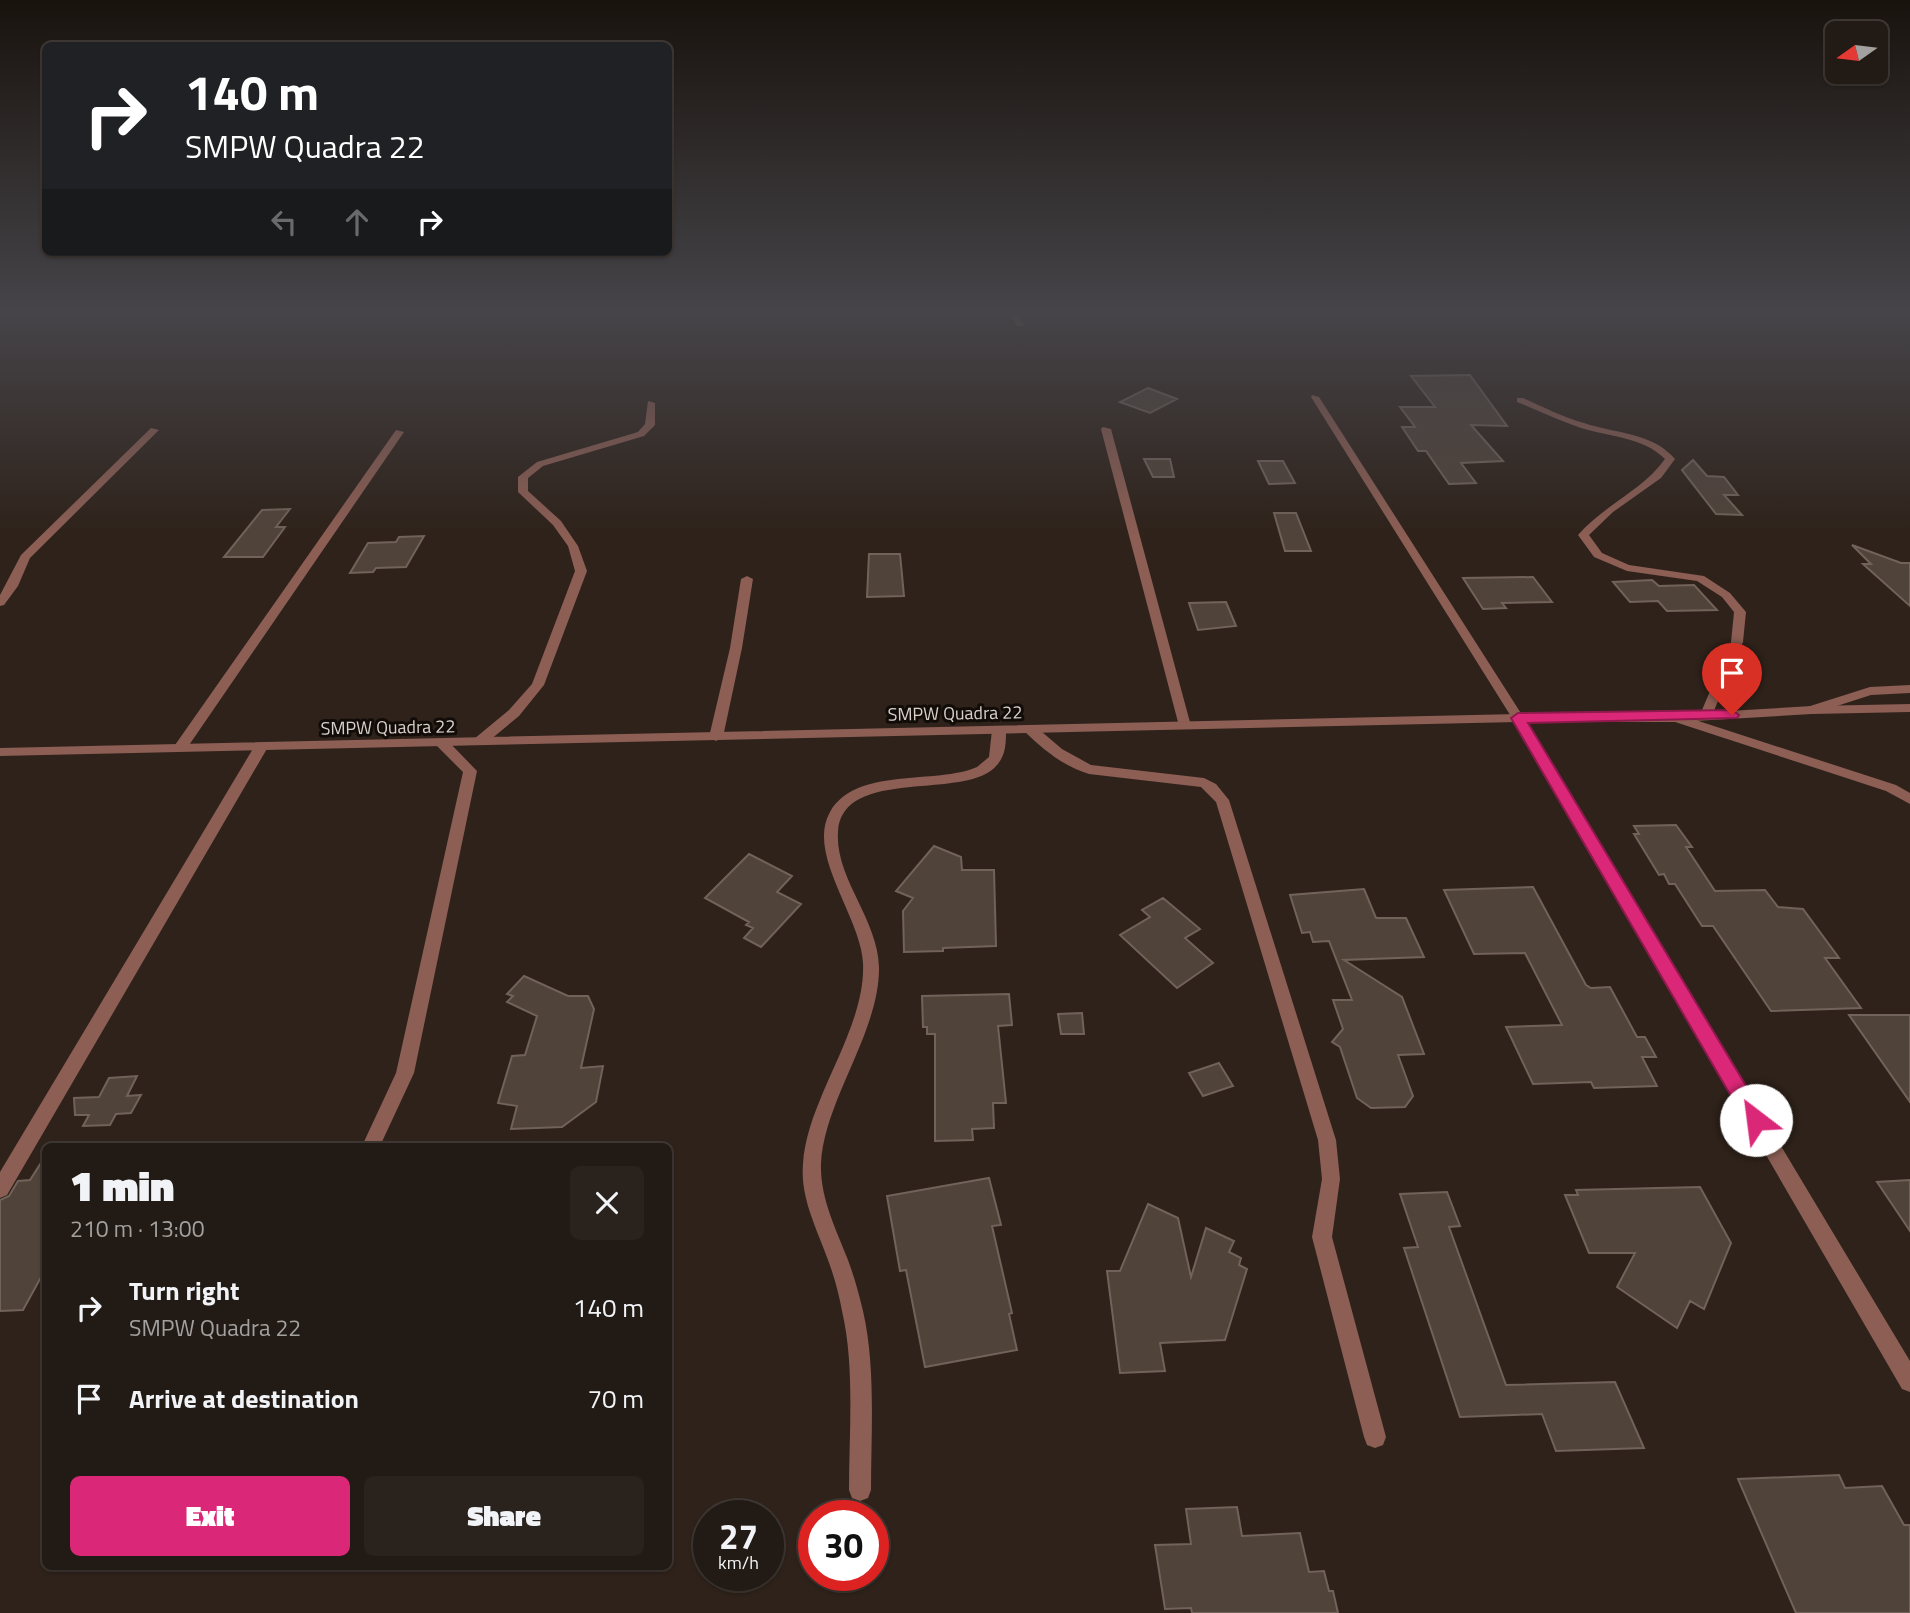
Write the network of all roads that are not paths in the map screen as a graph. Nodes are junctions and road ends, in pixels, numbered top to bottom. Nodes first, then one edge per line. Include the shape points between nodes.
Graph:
1 (1315, 397) dead end
2 (1520, 400) dead end
3 (651, 403) dead end
4 (1106, 429) dead end
5 (154, 430) dead end
6 (399, 432) dead end
7 (747, 579) dead end
8 (0, 603) edge
9 (1910, 689) edge
10 (1910, 708) edge
11 (1812, 710) junction
12 (1705, 717) junction
13 (1518, 718) junction
14 (1677, 718) junction
15 (1185, 726) junction
16 (1030, 729) junction
17 (999, 730) junction
18 (716, 737) junction
19 (479, 742) junction
20 (442, 743) junction
21 (261, 747) junction
22 (180, 748) junction
23 (0, 752) edge
24 (1910, 799) edge
25 (372, 1143) edge
26 (0, 1189) edge
27 (1910, 1381) edge
28 (1375, 1437) dead end
29 (860, 1490) dead end

1 - 13 street
2 - 12 street via 1584,426 1643,440 1661,448 1670,459 1658,475 1583,535 1598,555 1627,568 1700,578 1726,595 1740,612 1737,642
3 - 19 street via 650,425 641,434 540,464 523,477 523,492 557,523 573,546 581,570 538,685
4 - 15 street
5 - 8 street via 25,557
6 - 22 street
7 - 18 street
9 - 11 street via 1870,691
10 - 11 street, SMPW Quadra 22
11 - 12 street, SMPW Quadra 22
12 - 14 street, SMPW Quadra 22
13 - 14 street, SMPW Quadra 22
13 - 15 street, SMPW Quadra 22
13 - 27 street
14 - 24 street via 1891,788
15 - 16 street, SMPW Quadra 22
16 - 17 street, SMPW Quadra 22
16 - 28 street via 1077,765 1204,783 1222,800 1327,1140 1331,1179 1322,1237
17 - 18 street, SMPW Quadra 22
17 - 29 street via 997,760 986,770 861,791 836,815 832,831 835,868 868,938 872,980 817,1133 813,1189 853,1312 859,1353
18 - 19 street, SMPW Quadra 22
19 - 20 street, SMPW Quadra 22
20 - 21 street, SMPW Quadra 22
20 - 25 street via 470,771 405,1073
21 - 22 street, SMPW Quadra 22
21 - 26 street
22 - 23 street, SMPW Quadra 22

